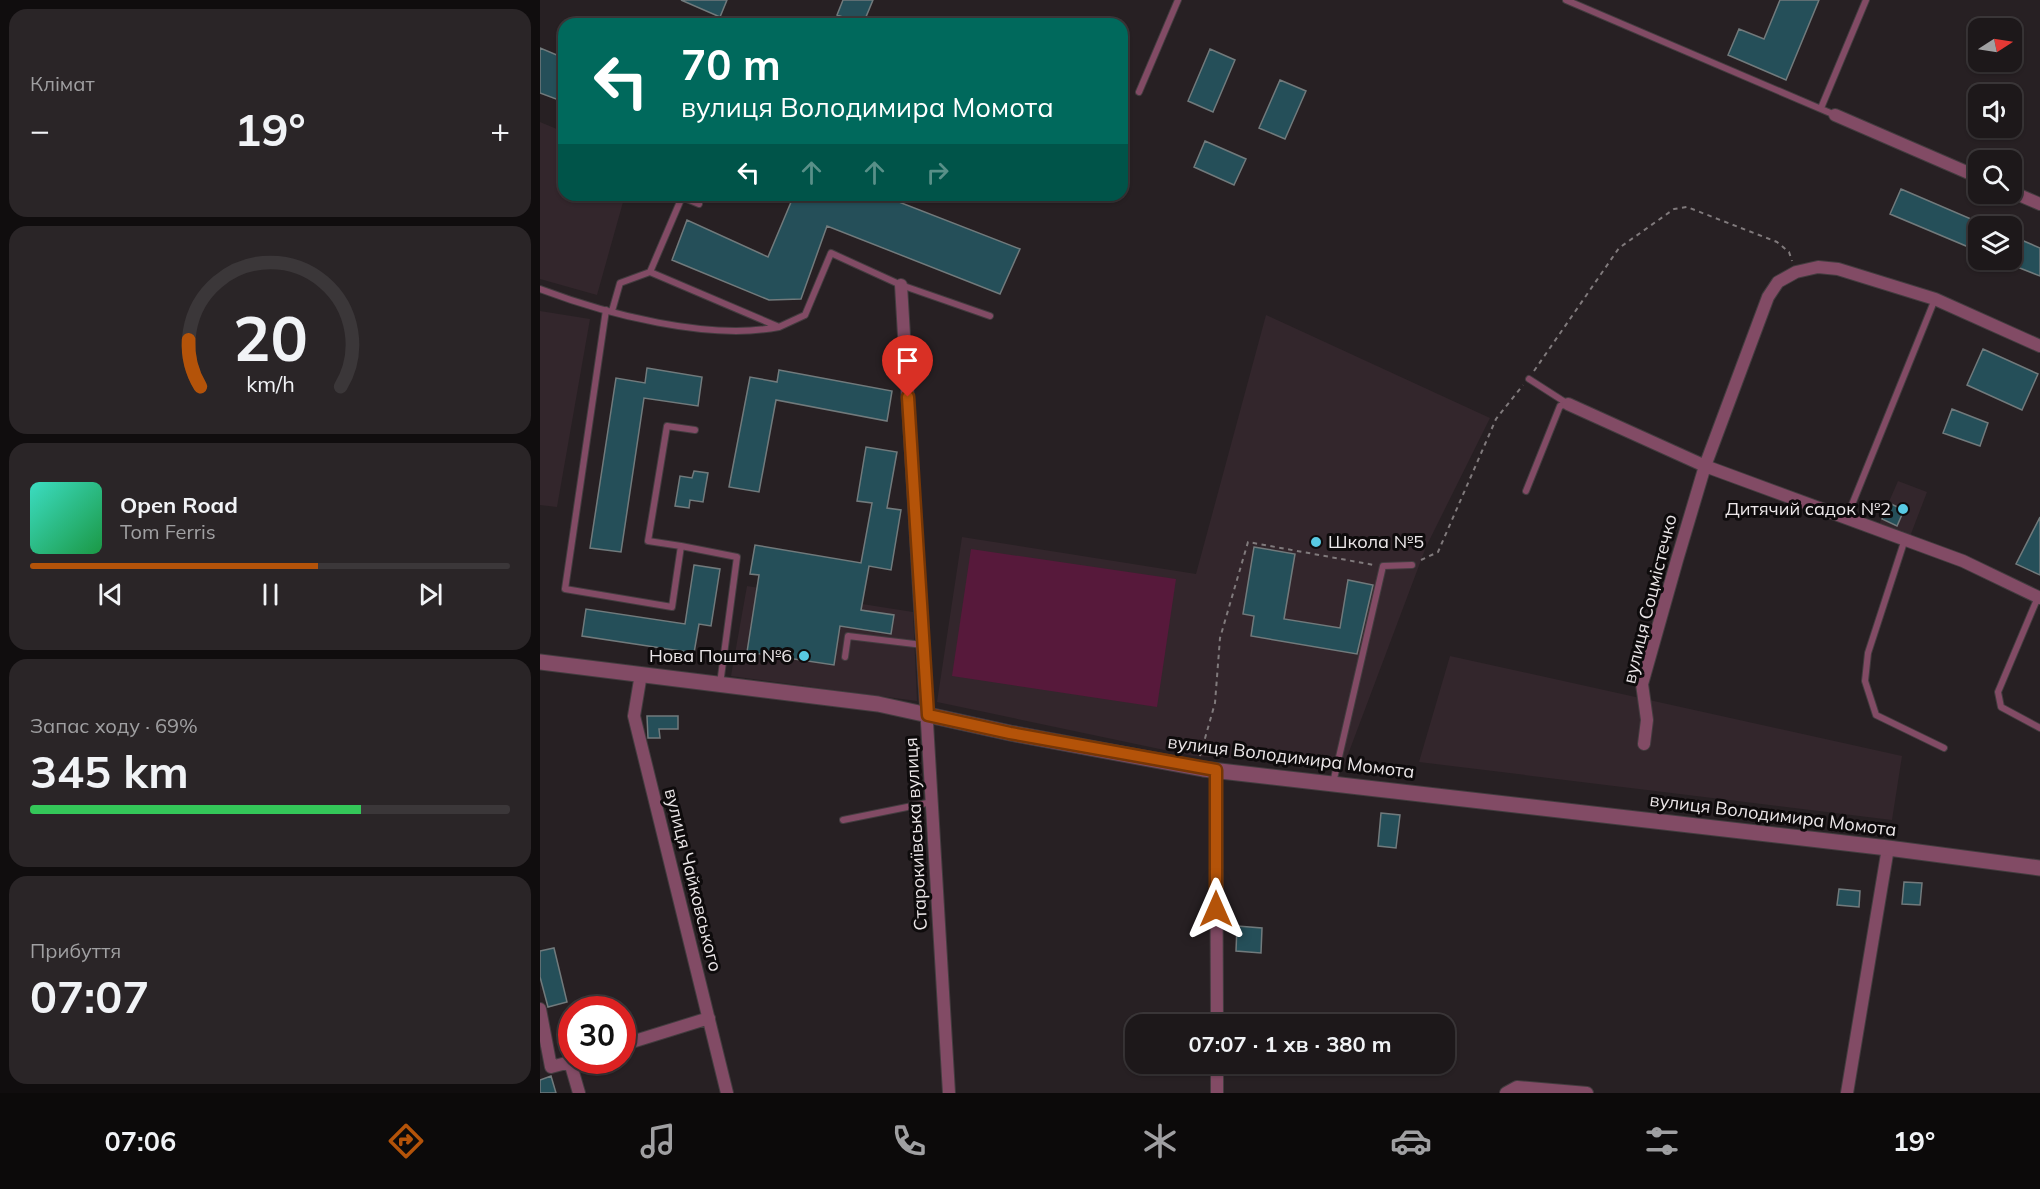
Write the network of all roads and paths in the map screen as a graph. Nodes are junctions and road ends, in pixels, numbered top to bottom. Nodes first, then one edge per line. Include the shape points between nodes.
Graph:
1 (1178, 0) edge
2 (1566, 0) edge
3 (1866, 0) edge
4 (1139, 92) dead end
5 (1821, 108) junction
6 (1835, 115) joint
7 (1968, 173) edge
8 (2022, 196) edge
9 (680, 201) edge
10 (692, 201) edge
11 (699, 204) dead end
12 (2040, 204) edge
13 (650, 272) junction
14 (1796, 272) junction
15 (901, 285) junction
16 (540, 289) edge
17 (1935, 298) junction
18 (609, 310) junction
19 (990, 316) dead end
20 (779, 327) junction
21 (2040, 346) edge
22 (1529, 379) junction
23 (1568, 404) junction
24 (695, 430) dead end
25 (1705, 466) junction
26 (1526, 491) dead end
27 (1847, 517) junction
28 (1905, 539) junction
29 (681, 546) junction
30 (1412, 565) joint
31 (1383, 566) junction
32 (2039, 597) edge
33 (923, 645) junction
34 (844, 657) dead end
35 (540, 662) edge
36 (641, 674) junction
37 (720, 684) junction
38 (928, 715) junction
39 (2040, 728) edge
40 (1644, 744) dead end
41 (1944, 748) dead end
42 (1196, 767) junction
43 (1216, 770) junction
44 (1332, 783) junction
45 (932, 801) junction
46 (843, 820) dead end
47 (1888, 848) junction
48 (2040, 868) edge
49 (540, 1009) edge
50 (1217, 1014) edge
51 (708, 1018) junction
52 (636, 1041) edge
53 (546, 1068) edge
54 (575, 1074) edge
55 (1217, 1074) edge
56 (579, 1093) edge
57 (727, 1093) edge
58 (949, 1093) edge
59 (1217, 1093) edge
60 (1506, 1093) edge
61 (1587, 1093) edge
62 (1846, 1093) edge

1 - 4 lane
2 - 5 lane
3 - 5 lane
5 - 6 lane
6 - 7 street
8 - 12 street
9 - 13 lane
10 - 11 lane
13 - 18 lane via 620,283
13 - 20 lane
14 - 17 street via 1818,267 1838,269
14 - 22 path via 1789,252 1777,242 1687,207 1674,209 1619,248
14 - 25 street, вулиця Соцмістечко via 1779,282 1768,297
15 - 19 lane
15 - 20 lane via 831,253 804,315
15 - 33 street, Старокиївська вулиця
16 - 18 lane
17 - 21 street
17 - 27 lane
18 - 20 lane via 676,325 727,330
18 - 29 lane via 565,589 672,607
22 - 23 lane
22 - 30 path via 1496,419 1438,552
23 - 25 street
23 - 26 lane via 1560,406
24 - 29 lane via 667,426 648,541
25 - 27 street
25 - 40 street, вулиця Соцмістечко via 1642,684 1647,720
27 - 28 street
28 - 32 street
28 - 41 lane via 1868,653 1865,681 1876,715
29 - 37 lane via 737,556
30 - 31 lane
31 - 42 path via 1248,542 1220,638 1215,703
31 - 44 lane
32 - 39 lane via 1998,692 2001,707
33 - 34 lane via 848,636
33 - 38 street, Старокиївська вулиця
35 - 36 street, вулиця Володимира Момота
36 - 37 street, вулиця Володимира Момота
36 - 51 street, вулиця Чайковського via 634,716
37 - 38 street, вулиця Володимира Момота via 878,704
38 - 42 street, вулиця Володимира Момота
38 - 45 street, Старокиївська вулиця
42 - 43 street, вулиця Володимира Момота
43 - 44 street, вулиця Володимира Момота
43 - 50 street
44 - 47 street, вулиця Володимира Момота
45 - 46 lane
45 - 58 street, Старокиївська вулиця
47 - 48 street, вулиця Володимира Момота
47 - 62 street
49 - 53 street
51 - 52 street
51 - 57 street, вулиця Чайковського
54 - 56 street
55 - 59 street
60 - 61 street via 1517,1087

